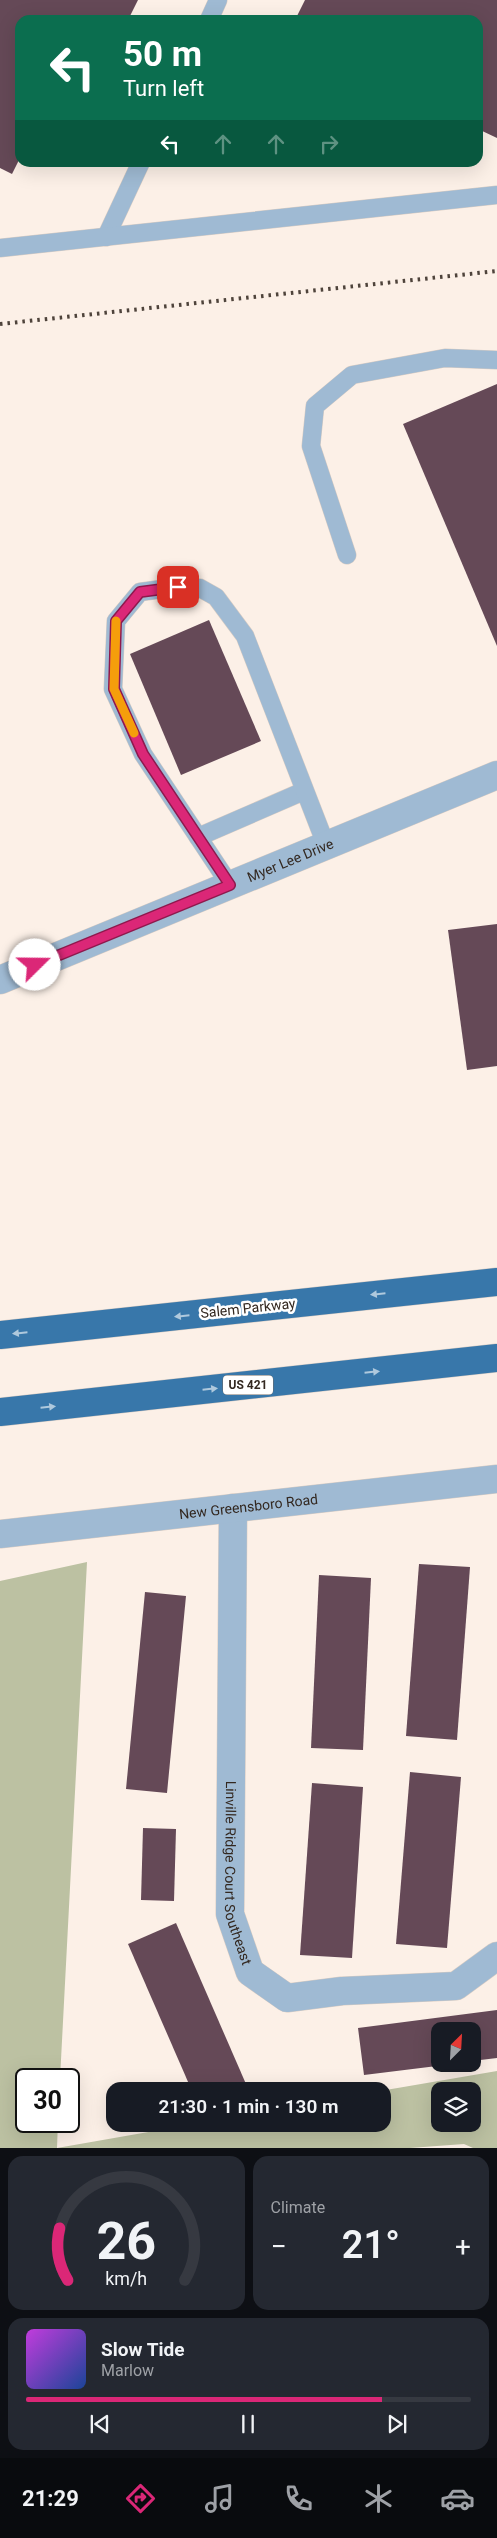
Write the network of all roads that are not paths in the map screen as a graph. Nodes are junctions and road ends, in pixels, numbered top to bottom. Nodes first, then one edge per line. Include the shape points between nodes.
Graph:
1 (218, 0) edge
2 (211, 15) edge
3 (139, 167) edge
4 (497, 195) edge
5 (106, 238) junction
6 (0, 248) edge
7 (497, 360) edge
8 (347, 555) dead end
9 (497, 775) edge
10 (304, 791) junction
11 (198, 837) junction
12 (326, 845) junction
13 (230, 885) junction
14 (0, 980) edge
15 (497, 1272) edge
16 (497, 1282) edge
17 (427, 1289) junction
18 (0, 1335) edge
19 (497, 1358) edge
20 (0, 1412) edge
21 (497, 1479) edge
22 (233, 1508) junction
23 (0, 1534) edge
24 (497, 1956) edge

1 - 2 lane
3 - 5 lane
4 - 5 lane
5 - 6 lane
7 - 8 lane via 445,358 352,375 315,406 311,446
9 - 12 street, Myer Lee Drive
10 - 11 lane
10 - 11 lane via 245,636 216,597 200,588 140,592 116,621 114,689 143,754
10 - 12 lane
11 - 13 lane
12 - 13 street, Myer Lee Drive
13 - 14 street, Myer Lee Drive
15 - 17 highway
16 - 17 highway, Salem Parkway
17 -> 18 highway, Salem Parkway
20 -> 19 highway, US 421
21 - 22 street, New Greensboro Road
22 - 23 street, New Greensboro Road
22 - 24 street, Linville Ridge Court Southeast via 230,1914 250,1972 287,1998 342,1991 456,1986

